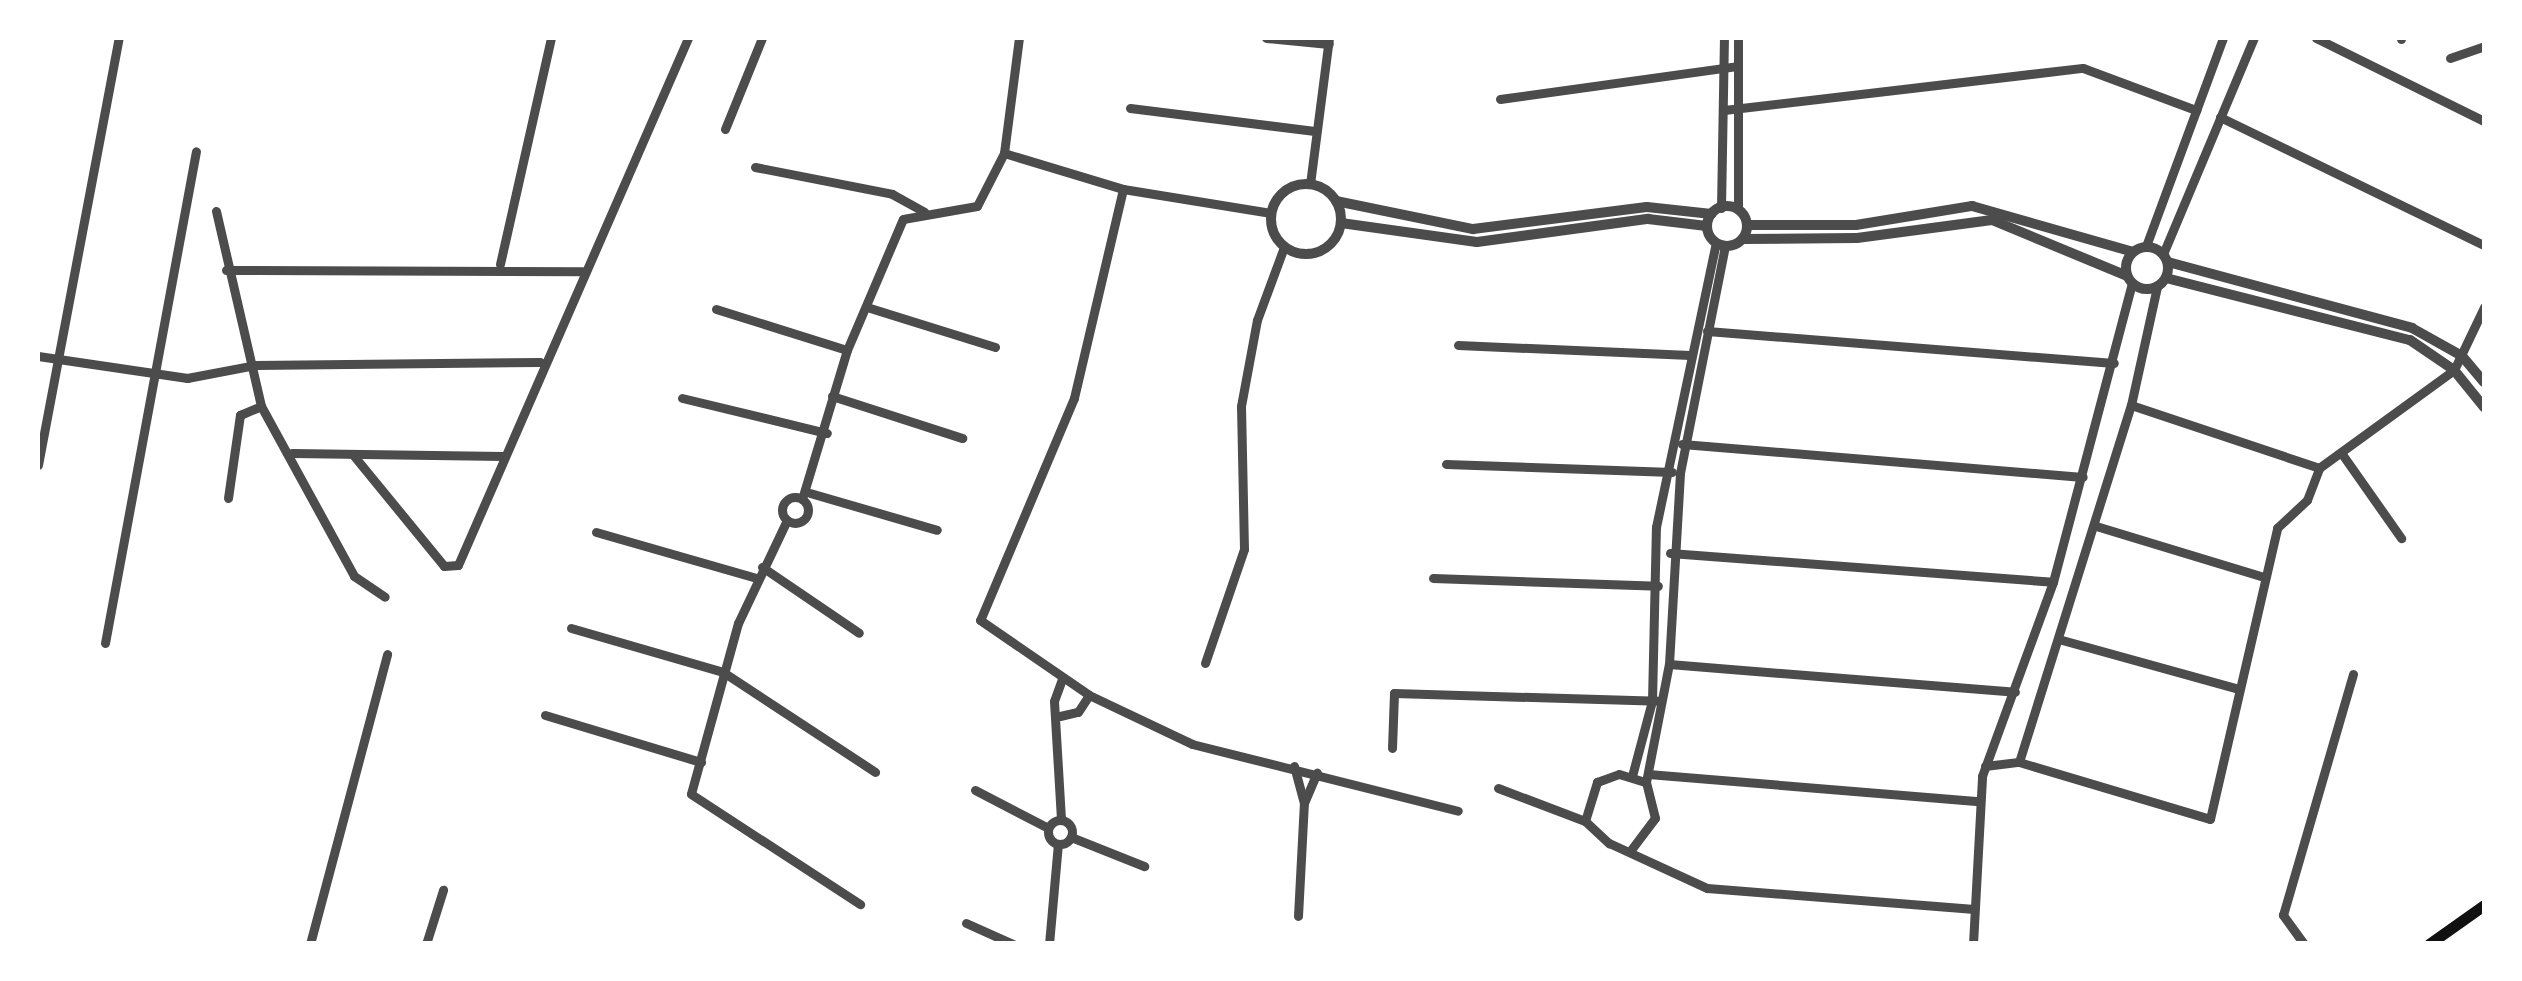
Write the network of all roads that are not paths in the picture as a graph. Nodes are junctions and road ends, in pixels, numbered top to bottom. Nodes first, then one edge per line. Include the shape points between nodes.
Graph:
1 (119, 38) edge
2 (551, 38) edge
3 (688, 38) edge
4 (762, 38) edge
5 (1018, 38) edge
6 (1266, 38) edge
7 (1724, 38) edge
8 (1738, 38) edge
9 (2224, 38) edge
10 (2254, 38) edge
11 (2316, 38) edge
12 (1329, 41) edge
13 (2484, 46) edge
14 (2450, 58) dead end
15 (1737, 66) junction
16 (1724, 68) junction
17 (1500, 99) dead end
18 (1130, 108) dead end
19 (1740, 109) junction
20 (1724, 110) junction
21 (2196, 110) junction
22 (2220, 117) junction
23 (2484, 121) edge
24 (725, 128) dead end
25 (1315, 131) junction
26 (196, 151) dead end
27 (1004, 153) junction
28 (755, 167) dead end
29 (1310, 184) junction
30 (1124, 189) junction
31 (1336, 201) junction
32 (1738, 210) junction
33 (216, 211) dead end
34 (1717, 211) junction
35 (924, 212) junction
36 (1271, 213) junction
37 (1341, 222) junction
38 (1707, 226) junction
39 (1748, 226) junction
40 (1743, 239) junction
41 (1720, 244) junction
42 (2484, 244) edge
43 (2146, 246) junction
44 (1284, 248) junction
45 (2133, 252) junction
46 (2165, 258) junction
47 (500, 264) junction
48 (226, 270) junction
49 (582, 271) junction
50 (2130, 280) junction
51 (2161, 282) junction
52 (2484, 307) edge
53 (870, 308) junction
54 (716, 309) dead end
55 (1707, 331) junction
56 (1458, 345) dead end
57 (994, 348) dead end
58 (847, 350) junction
59 (1688, 355) junction
60 (38, 356) edge
61 (2462, 356) junction
62 (1700, 357) junction
63 (58, 360) junction
64 (540, 362) junction
65 (2114, 363) junction
66 (255, 365) junction
67 (2454, 370) junction
68 (155, 376) junction
69 (2484, 381) edge
70 (832, 396) junction
71 (682, 398) dead end
72 (2131, 405) junction
73 (260, 406) junction
74 (2484, 407) edge
75 (827, 434) junction
76 (962, 438) dead end
77 (1670, 442) junction
78 (1684, 444) junction
79 (292, 453) junction
80 (2342, 454) junction
81 (354, 456) junction
82 (503, 456) junction
83 (1446, 464) dead end
84 (38, 465) edge
85 (2319, 468) junction
86 (1666, 472) junction
87 (1680, 472) junction
88 (2083, 477) junction
89 (806, 496) junction
90 (228, 498) dead end
91 (2096, 526) junction
92 (937, 530) dead end
93 (596, 532) dead end
94 (2401, 538) dead end
95 (1670, 553) junction
96 (762, 567) junction
97 (2261, 576) junction
98 (756, 578) junction
99 (1433, 578) dead end
100 (2053, 582) junction
101 (1656, 586) junction
102 (1671, 586) junction
103 (386, 597) dead end
104 (571, 628) dead end
105 (859, 633) dead end
106 (2062, 640) junction
107 (106, 643) dead end
108 (387, 654) dead end
109 (1205, 662) dead end
110 (1670, 664) junction
111 (723, 672) junction
112 (2353, 674) dead end
113 (1062, 678) junction
114 (2239, 689) junction
115 (2015, 692) junction
116 (1089, 696) junction
117 (1652, 701) junction
118 (1665, 701) junction
119 (545, 715) dead end
120 (1060, 716) junction
121 (1392, 748) dead end
122 (701, 762) junction
123 (2019, 762) junction
124 (1294, 766) junction
125 (1986, 766) junction
126 (875, 772) dead end
127 (1317, 772) junction
128 (1632, 776) junction
129 (1647, 778) junction
130 (1498, 788) dead end
131 (975, 790) dead end
132 (1979, 800) junction
133 (1304, 803) junction
134 (1458, 812) dead end
135 (1061, 819) junction
136 (1585, 821) junction
137 (1048, 828) junction
138 (1071, 837) junction
139 (1058, 844) junction
140 (1632, 849) junction
141 (1144, 866) dead end
142 (443, 890) dead end
143 (860, 904) dead end
144 (2484, 905) edge
145 (1974, 908) junction
146 (1298, 916) dead end
147 (966, 923) dead end
148 (310, 944) edge
149 (426, 944) edge
150 (1013, 944) edge
151 (1049, 944) edge
152 (1973, 944) edge
153 (2304, 944) edge
154 (2430, 944) edge

1 - 63 street
2 - 47 street
3 - 49 street
4 - 24 street
5 - 27 street
6 - 12 street
7 - 16 street
8 - 15 street
9 - 21 street
10 - 22 street
11 - 23 street
12 - 25 street
13 - 14 street
15 - 16 street
15 - 19 street
16 - 17 street
16 - 20 street
18 - 25 street
19 - 20 street
19 - 21 street via 2083,68
19 - 32 street
20 - 34 street
21 - 43 street
22 - 42 street
22 - 46 street
25 - 29 street
26 - 68 street
27 - 30 street
27 - 35 street via 977,206
28 - 35 street via 892,194
29 - 31 street
29 - 36 street via 1284,190
30 - 36 street
30 - 113 street via 1074,398 980,620
31 - 34 street via 1474,229 1647,207
31 - 37 street
32 - 34 street
32 - 39 street
33 - 48 street
34 - 38 street
35 - 53 street via 903,219
36 - 44 street
37 - 38 street via 1477,242 1648,218
37 - 44 street via 1319,252
38 - 41 street
39 - 40 street
39 - 45 street via 1856,226 1972,206
40 - 41 street
40 - 50 street via 1858,238 1992,220
41 - 55 street
41 - 59 street
43 - 45 street
43 - 46 street
44 - 109 street via 1257,320 1241,406 1244,550
45 - 50 street
46 - 51 street
46 - 61 street via 2388,320
47 - 48 street
47 - 49 street
48 - 66 street
49 - 64 street
50 - 51 street
50 - 65 street
51 - 67 street via 2410,340
51 - 72 street
52 - 61 street
53 - 57 street
53 - 58 street
54 - 58 street
55 - 62 street
55 - 65 street
56 - 59 street
58 - 70 street
59 - 62 street
59 - 77 street
60 - 63 street
61 - 67 street
61 - 69 street
62 - 78 street
63 - 68 street
63 - 84 street
64 - 66 street
64 - 82 street
65 - 88 street
66 - 68 street
66 - 73 street
67 - 74 street
67 - 80 street
68 - 107 street
70 - 75 street
70 - 76 street
71 - 75 street
72 - 85 street
72 - 91 street
73 - 79 street
73 - 90 street via 240,415
75 - 89 street
77 - 78 street
77 - 86 street
78 - 87 street
78 - 88 street
79 - 81 street
79 - 103 street via 354,576
80 - 85 street
80 - 94 street
81 - 82 street
81 - 82 street via 452,567
83 - 86 street
85 - 97 street via 2307,500 2277,528
86 - 87 street
86 - 101 street
87 - 95 street
88 - 100 street
89 - 92 street
89 - 96 street via 787,499 787,520
91 - 97 street
91 - 106 street
93 - 98 street
95 - 100 street
95 - 102 street
96 - 98 street
96 - 105 street
97 - 114 street
98 - 111 street
99 - 101 street
100 - 115 street
101 - 102 street
101 - 117 street
102 - 110 street
104 - 111 street
106 - 114 street
106 - 123 street
108 - 148 street
110 - 115 street
110 - 118 street
111 - 122 street
111 - 126 street
112 - 153 street via 2283,915
113 - 116 street
113 - 120 street
114 - 123 street via 2210,819
115 - 125 street
116 - 120 street via 1078,712
116 - 124 street via 1192,744
117 - 118 street
117 - 121 street via 1394,693
117 - 128 street
118 - 129 street
119 - 122 street
120 - 135 street
122 - 143 street via 691,794
123 - 125 street
124 - 127 street
124 - 133 street
125 - 132 street
127 - 133 street
127 - 134 street
128 - 129 street
128 - 136 street via 1597,782
129 - 132 street
129 - 140 street via 1655,818
130 - 136 street
131 - 137 street
132 - 145 street
133 - 146 street
135 - 137 street
135 - 138 street
136 - 140 street
137 - 139 street
138 - 139 street
138 - 141 street
139 - 151 street
140 - 145 street via 1707,888
142 - 149 street
144 - 154 main road
145 - 152 street
147 - 150 street

